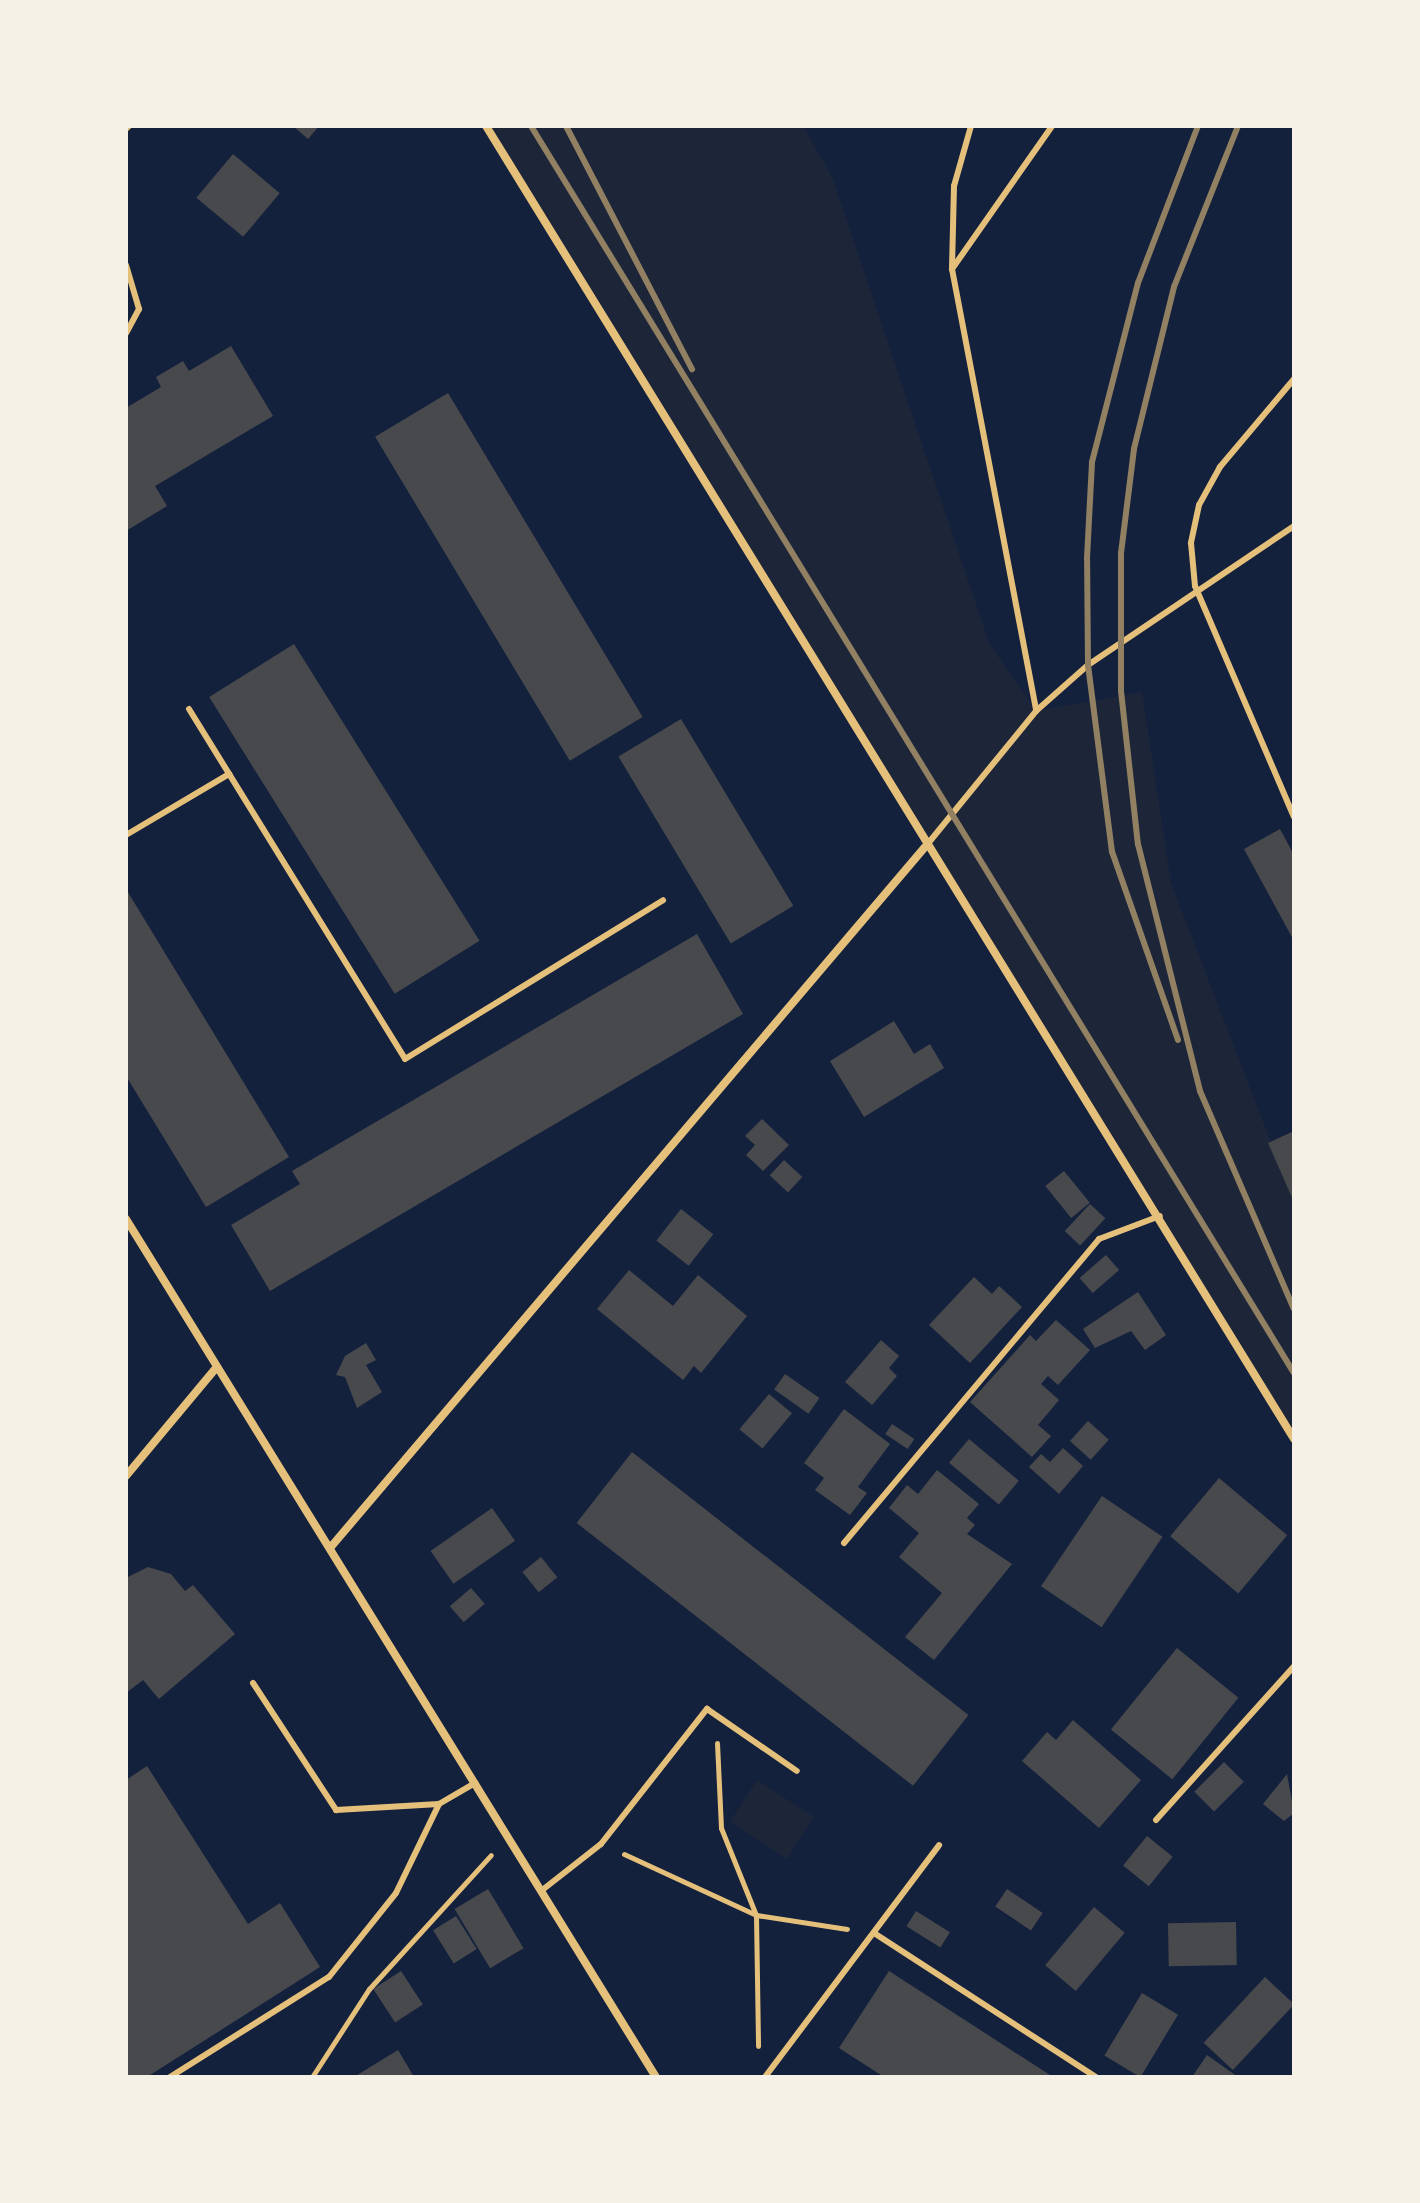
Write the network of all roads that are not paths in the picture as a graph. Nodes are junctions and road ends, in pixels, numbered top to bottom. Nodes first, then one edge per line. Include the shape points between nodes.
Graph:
1 (486, 126) edge
2 (971, 126) edge
3 (1052, 126) edge
4 (126, 265) edge
5 (952, 269) junction
6 (126, 333) edge
7 (1294, 379) edge
8 (1294, 526) edge
9 (1195, 586) junction
10 (189, 709) dead end
11 (1036, 711) junction
12 (229, 774) junction
13 (1294, 817) edge
14 (126, 835) edge
15 (925, 847) junction
16 (663, 900) dead end
17 (1160, 1216) junction
18 (126, 1219) edge
19 (216, 1368) junction
20 (1294, 1439) edge
21 (126, 1476) edge
22 (844, 1543) dead end
23 (330, 1548) junction
24 (1294, 1666) edge
25 (253, 1683) dead end
26 (797, 1771) dead end
27 (475, 1783) junction
28 (439, 1804) junction
29 (1156, 1820) dead end
30 (939, 1845) dead end
31 (541, 1891) junction
32 (874, 1933) junction
33 (170, 2077) edge
34 (656, 2077) edge
35 (765, 2077) edge
36 (1096, 2077) edge

1 - 15 street
2 - 5 lane via 954,186
3 - 5 lane
4 - 6 lane via 139,309
5 - 11 lane
7 - 9 lane via 1220,467 1199,505
8 - 9 lane
9 - 11 lane
9 - 13 lane
10 - 12 lane
11 - 15 lane
12 - 14 lane
12 - 16 lane via 405,1059
15 - 17 street
15 - 23 street
17 - 20 street
17 - 22 lane via 1099,1239
18 - 19 street
19 - 21 street
19 - 23 street
23 - 27 street
24 - 29 lane
25 - 28 lane via 336,1810
26 - 31 lane via 707,1709 601,1844
27 - 28 lane
27 - 31 street
28 - 33 lane via 396,1893 329,1977
30 - 32 lane
31 - 34 street
32 - 35 lane
32 - 36 lane

